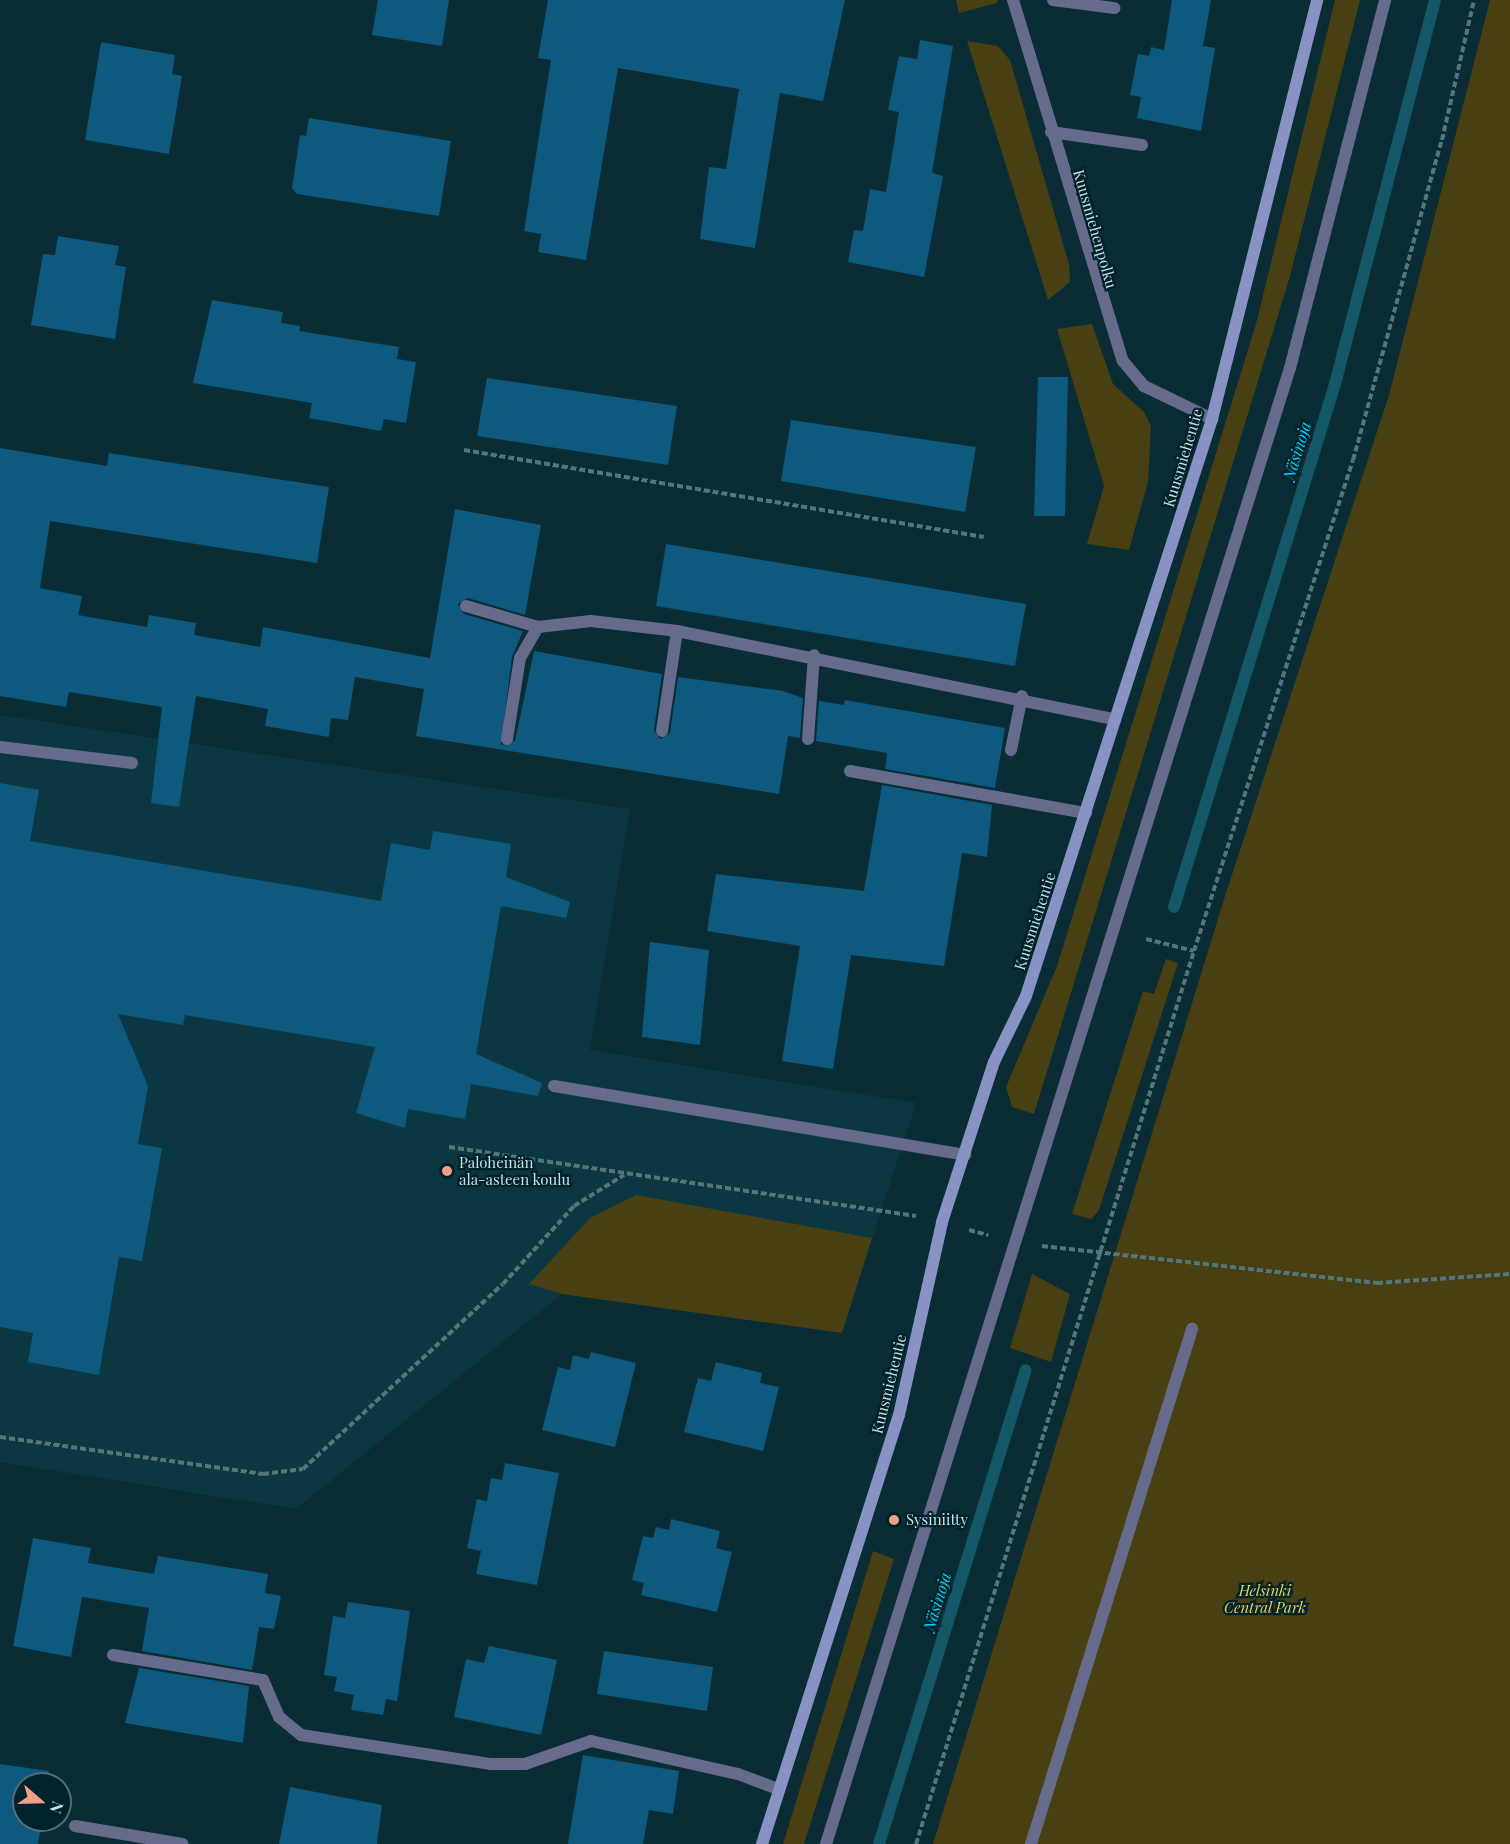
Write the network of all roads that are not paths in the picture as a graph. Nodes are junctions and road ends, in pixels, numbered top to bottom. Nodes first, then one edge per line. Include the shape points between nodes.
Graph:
1 (1013, 0) edge
2 (1053, 0) edge
3 (1317, 0) edge
4 (1385, 0) edge
5 (1114, 8) dead end
6 (1051, 132) junction
7 (1142, 145) dead end
8 (1212, 419) junction
9 (466, 606) dead end
10 (538, 627) junction
11 (678, 631) junction
12 (814, 655) junction
13 (1022, 696) junction
14 (1115, 719) junction
15 (663, 731) dead end
16 (507, 739) dead end
17 (808, 739) dead end
18 (0, 747) edge
19 (1011, 750) dead end
20 (132, 763) dead end
21 (850, 771) dead end
22 (1086, 813) junction
23 (554, 1086) dead end
24 (965, 1155) junction
25 (1192, 1329) dead end
26 (113, 1655) dead end
27 (778, 1789) junction
28 (75, 1826) dead end
29 (183, 1844) edge
30 (762, 1844) edge
31 (826, 1844) edge
32 (1030, 1844) edge

1 - 6 street, Kuusmiehenpolku
2 - 5 street
3 - 8 main road, Kuusmiehentie
4 - 31 street via 1290,368
6 - 7 street
6 - 8 street, Kuusmiehenpolku via 1124,361 1144,386
8 - 14 main road, Kuusmiehentie
9 - 10 street
10 - 11 street via 591,621
10 - 16 street via 520,658
11 - 12 street
11 - 15 street
12 - 13 street
12 - 17 street
13 - 14 street
13 - 19 street
14 - 22 main road, Kuusmiehentie
18 - 20 street
21 - 22 street
22 - 24 main road, Kuusmiehentie via 1026,996 994,1062
23 - 24 street
24 - 27 main road, Kuusmiehentie via 942,1222 899,1415
25 - 32 street
26 - 27 street via 263,1680 279,1717 301,1735 490,1764 525,1764 591,1741 738,1774
27 - 30 main road, Kuusmiehentie
28 - 29 street

